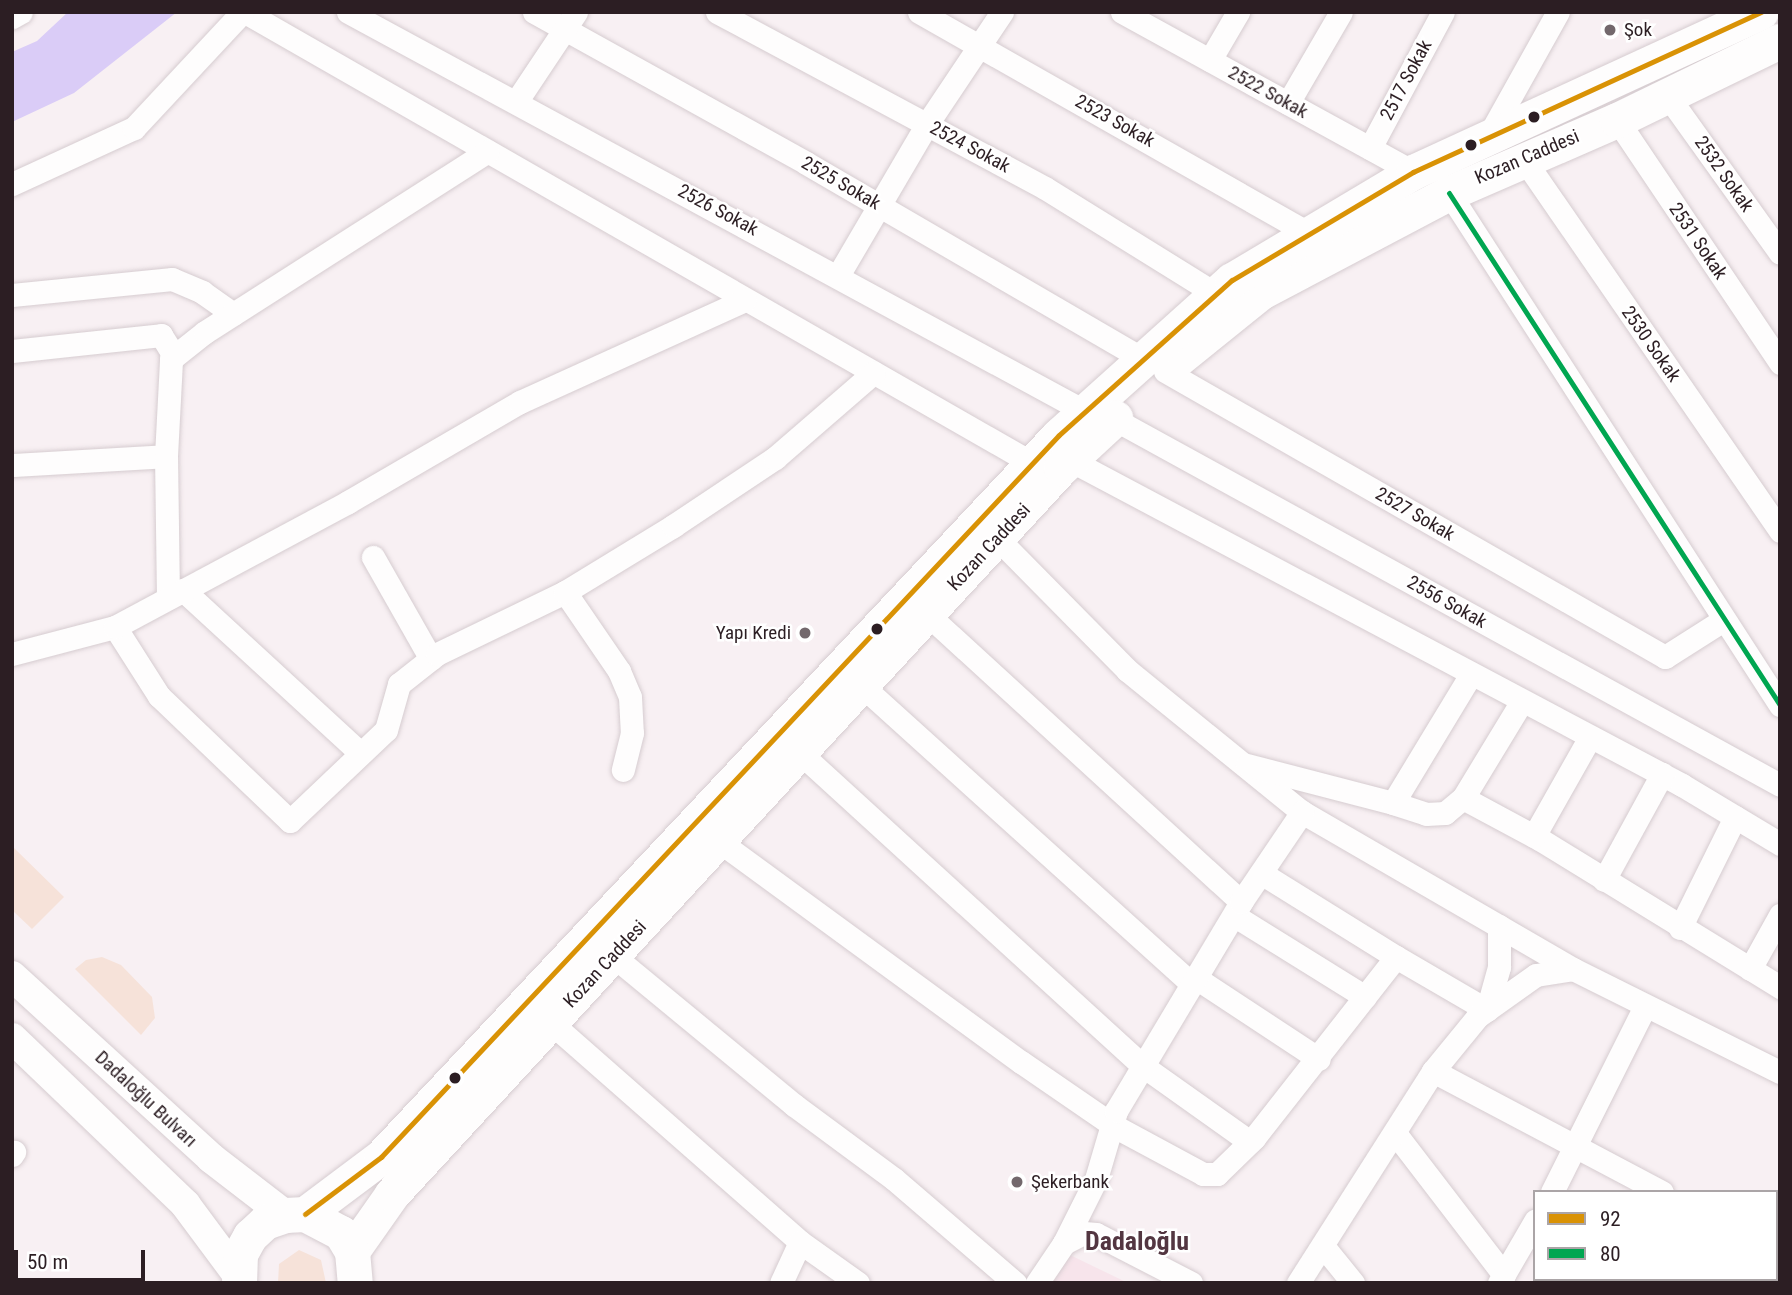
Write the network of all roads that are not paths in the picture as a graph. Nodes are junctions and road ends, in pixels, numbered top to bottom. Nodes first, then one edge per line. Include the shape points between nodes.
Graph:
1 (21, 12) edge
2 (244, 12) edge
3 (348, 12) edge
4 (534, 12) edge
5 (717, 12) edge
6 (919, 12) edge
7 (1002, 12) edge
8 (1122, 12) edge
9 (1238, 12) edge
10 (1341, 12) edge
11 (1443, 12) edge
12 (1558, 14) edge
13 (1753, 14) edge
14 (12, 17) edge
15 (571, 21) edge
16 (981, 47) junction
17 (1776, 52) edge
18 (1210, 60) junction
19 (1667, 95) junction
20 (516, 102) junction
21 (1287, 103) junction
22 (1616, 120) junction
23 (927, 124) junction
24 (1488, 137) junction
25 (1370, 148) junction
26 (487, 152) junction
27 (1523, 158) junction
28 (1413, 172) junction
29 (12, 184) edge
30 (1449, 193) junction
31 (882, 207) junction
32 (1309, 234) junction
33 (1780, 253) edge
34 (839, 274) junction
35 (1216, 294) junction
36 (12, 295) edge
37 (745, 300) junction
38 (233, 314) junction
39 (12, 351) edge
40 (174, 356) junction
41 (1780, 363) edge
42 (1155, 365) junction
43 (873, 373) junction
44 (1100, 415) junction
45 (166, 456) junction
46 (1070, 460) junction
47 (1032, 463) junction
48 (12, 466) edge
49 (1780, 531) edge
50 (997, 538) junction
51 (373, 557) dead end
52 (565, 592) junction
53 (176, 594) junction
54 (926, 614) junction
55 (1723, 620) junction
56 (115, 627) junction
57 (12, 654) edge
58 (431, 659) junction
59 (1471, 674) junction
60 (861, 685) junction
61 (1522, 701) junction
62 (1780, 705) edge
63 (1591, 737) junction
64 (799, 752) junction
65 (360, 753) junction
66 (1240, 763) junction
67 (623, 770) dead end
68 (1661, 774) junction
69 (1780, 785) edge
70 (1462, 798) junction
71 (1393, 803) junction
72 (1302, 812) junction
73 (1735, 817) junction
74 (1534, 836) junction
75 (720, 842) junction
76 (1780, 844) edge
77 (1261, 873) junction
78 (1604, 880) junction
79 (1238, 909) junction
80 (1780, 915) edge
81 (1499, 926) junction
82 (1681, 928) junction
83 (612, 955) junction
84 (1396, 957) junction
85 (1573, 969) junction
86 (1750, 969) junction
87 (12, 976) edge
88 (1194, 981) junction
89 (1780, 987) edge
90 (1365, 997) junction
91 (1645, 1006) junction
92 (1487, 1010) junction
93 (550, 1022) junction
94 (12, 1038) edge
95 (1319, 1059) junction
96 (1143, 1066) junction
97 (1433, 1071) junction
98 (1780, 1072) edge
99 (1114, 1126) junction
100 (1395, 1133) junction
101 (1250, 1142) junction
102 (1578, 1146) junction
103 (1553, 1190) edge
104 (1658, 1190) edge
105 (295, 1214) junction
106 (1533, 1225) edge
107 (800, 1242) junction
108 (1064, 1243) junction
109 (1322, 1246) junction
110 (359, 1272) edge
111 (238, 1278) edge
112 (1501, 1279) edge
113 (781, 1283) edge
114 (858, 1283) edge
115 (1015, 1283) edge
116 (1037, 1283) edge
117 (1191, 1283) edge
118 (1298, 1283) edge
119 (1353, 1283) edge

1 - 14 street
2 - 26 street
2 - 29 street via 134,128
3 - 20 street, 2526 Sokak
4 - 15 street, 2525 Sokak
5 - 23 street, 2524 Sokak
6 - 16 street, 2523 Sokak
7 - 16 street
8 - 18 street, 2522 Sokak
9 - 18 street
10 - 21 street
11 - 25 street, 2517 Sokak
12 - 24 street
13 - 24 highway, Kozan Caddesi
15 - 20 street
15 - 31 street, 2525 Sokak
16 - 23 street
16 - 32 street, 2523 Sokak
17 - 19 highway, Kozan Caddesi
18 - 21 street, 2522 Sokak
19 - 22 highway, Kozan Caddesi
19 - 33 street, 2532 Sokak
20 - 34 street, 2526 Sokak
21 - 25 street, 2522 Sokak
22 - 27 highway, Kozan Caddesi
22 - 41 street, 2531 Sokak
23 - 31 street
23 - 35 street, 2524 Sokak via 1045,188
24 - 28 highway, Kozan Caddesi
25 - 28 street, 2522 Sokak
26 - 37 street
26 - 38 street
27 - 30 highway, Kozan Caddesi
27 - 49 street, 2530 Sokak
28 - 32 highway, Kozan Caddesi
30 - 42 highway, Kozan Caddesi via 1261,292
30 - 55 street
31 - 34 street
31 - 42 street, 2525 Sokak
32 - 35 highway, Kozan Caddesi via 1232,279
34 - 44 street, 2526 Sokak
35 - 42 highway, Kozan Caddesi
36 - 38 street via 172,279 202,292
37 - 43 street
37 - 53 street via 520,402
38 - 40 street
39 - 40 street via 161,335
40 - 45 street
42 - 44 highway, Kozan Caddesi
42 - 55 street, 2527 Sokak via 1665,657
43 - 47 street
43 - 52 street via 775,458
44 - 46 highway, Kozan Caddesi
44 - 47 highway, Kozan Caddesi
44 - 69 street, 2556 Sokak
45 - 48 street
45 - 53 street
46 - 50 highway, Kozan Caddesi
46 - 59 street
47 - 105 highway, Kozan Caddesi via 382,1157
50 - 54 highway, Kozan Caddesi
50 - 66 street via 1127,670
51 - 58 street
52 - 58 street
52 - 67 street via 619,671 630,697 632,733
53 - 56 street
53 - 65 street
54 - 60 highway, Kozan Caddesi
54 - 79 street
55 - 62 street
56 - 57 street
56 - 65 street via 159,696 290,821
58 - 65 street via 399,684 386,730
59 - 61 street
59 - 71 street
60 - 64 highway, Kozan Caddesi
60 - 88 street
61 - 63 street
61 - 70 street
63 - 68 street
63 - 74 street
64 - 75 highway, Kozan Caddesi
64 - 96 street
66 - 71 street
66 - 72 street
68 - 73 street
68 - 78 street
70 - 71 street via 1445,813 1426,814
70 - 74 street
72 - 77 street
72 - 81 street
73 - 76 street
73 - 82 street
74 - 78 street
75 - 83 highway, Kozan Caddesi
75 - 99 street via 879,962
77 - 79 street
77 - 84 street
78 - 82 street
79 - 88 street
79 - 90 street
80 - 86 street
81 - 85 street
81 - 92 street via 1499,967
82 - 86 street
83 - 93 highway, Kozan Caddesi
83 - 115 street via 794,1105 894,1179
84 - 90 street
84 - 92 street
85 - 91 street
85 - 92 street via 1536,975
86 - 89 street
87 - 105 main road, Dadaloğlu Bulvarı via 211,1158
88 - 95 street
88 - 96 street
90 - 95 street
91 - 98 street
91 - 102 street
92 - 97 street
93 - 107 street
93 - 110 highway, Kozan Caddesi via 392,1194
94 - 111 main road via 185,1203
95 - 101 street
96 - 99 street via 1116,1111
96 - 101 street
97 - 100 street
97 - 102 street
99 - 101 street via 1202,1174 1217,1174
99 - 108 street via 1096,1179
100 - 109 street
100 - 112 street
102 - 103 street
102 - 104 street
105 - 110 highway via 341,1233
105 - 111 highway, Kozan Caddesi via 265,1222 250,1236 240,1254
106 - 112 street
107 - 113 street
107 - 114 street
108 - 116 street
108 - 117 street via 1073,1235 1096,1234
109 - 118 street
109 - 119 street

